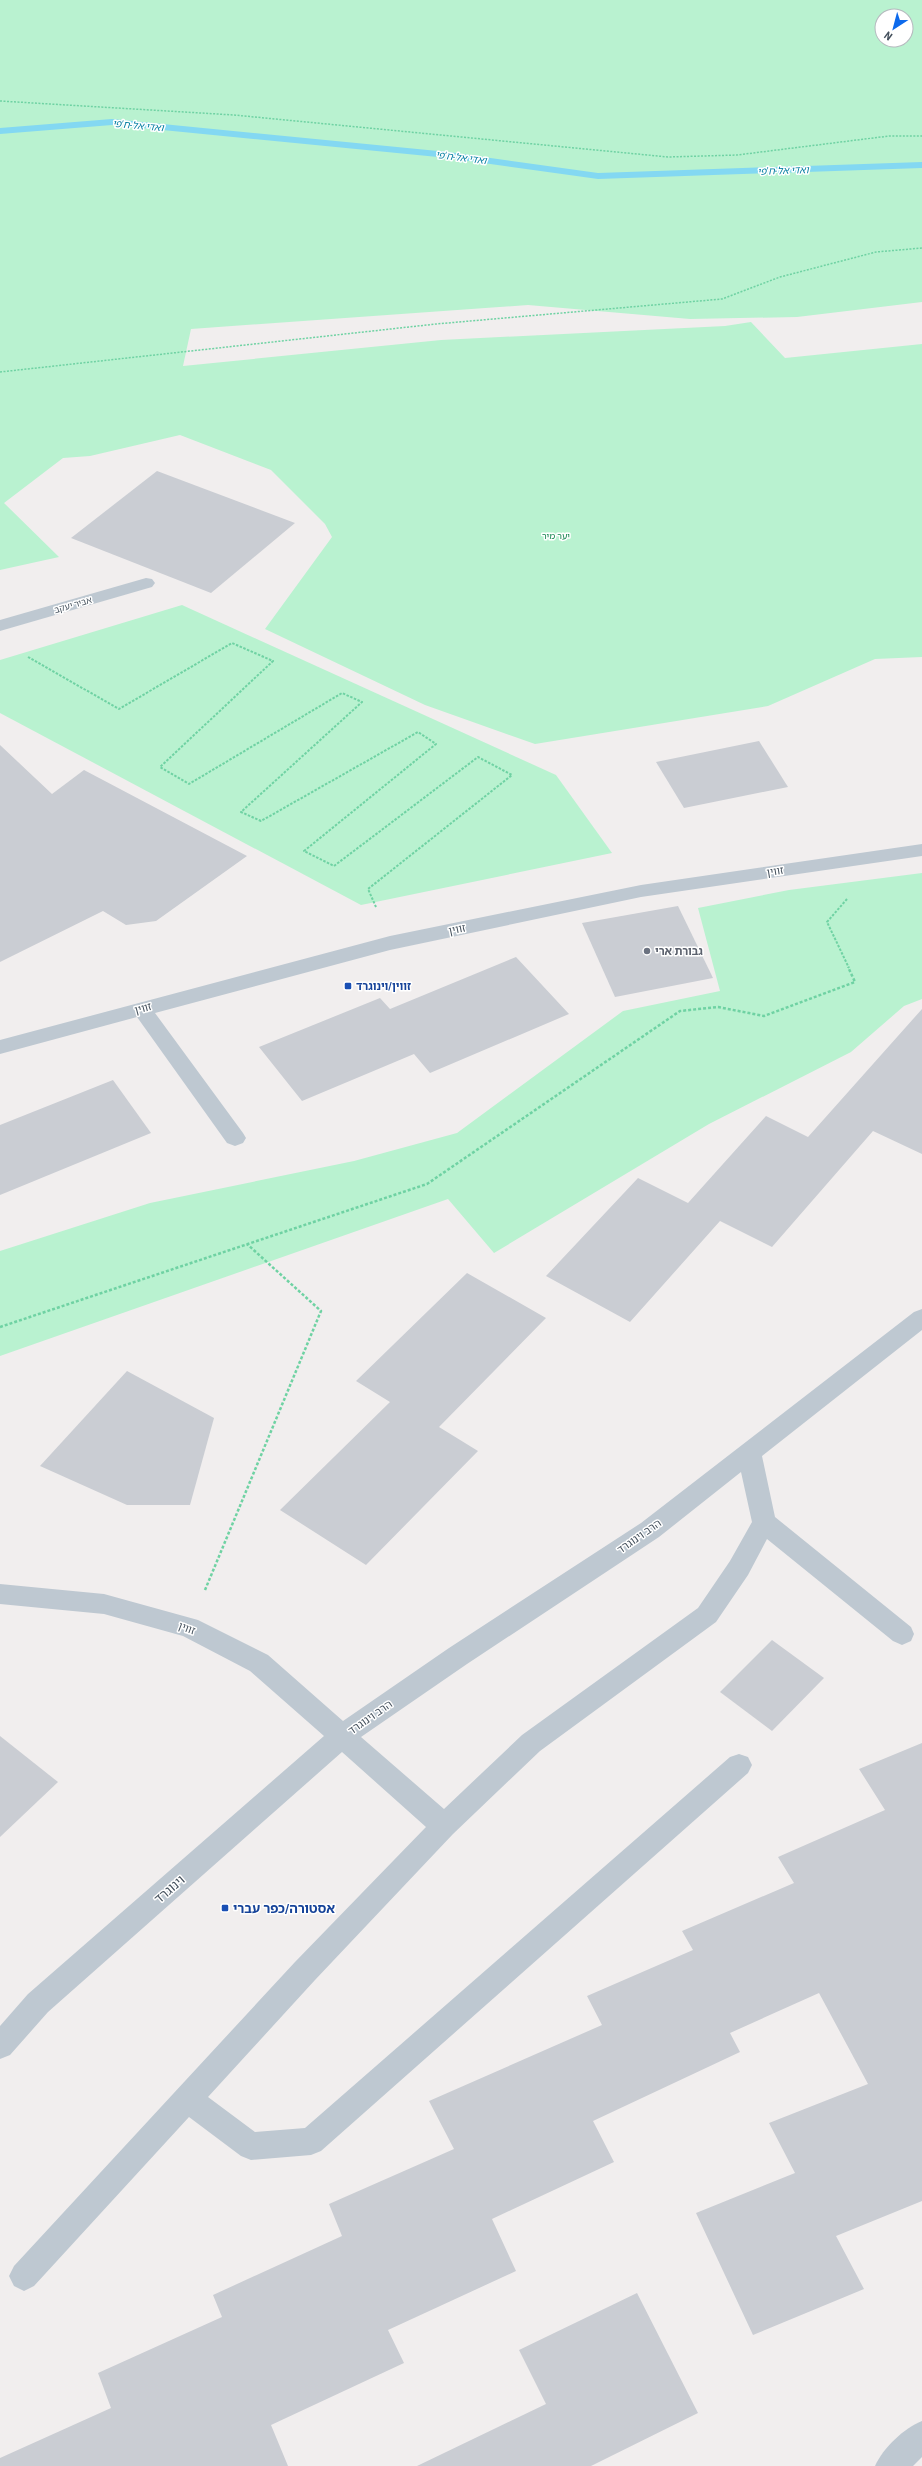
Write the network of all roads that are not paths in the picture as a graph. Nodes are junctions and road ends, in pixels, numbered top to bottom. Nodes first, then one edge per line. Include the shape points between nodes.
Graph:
1 (146, 583) dead end
2 (0, 626) edge
3 (922, 850) edge
4 (141, 1008) junction
5 (0, 1047) edge
6 (235, 1138) dead end
7 (922, 1318) edge
8 (749, 1452) junction
9 (764, 1522) junction
10 (0, 1594) edge
11 (902, 1634) dead end
12 (342, 1736) junction
13 (739, 1765) dead end
14 (444, 1826) junction
15 (0, 2046) edge
16 (187, 2099) junction
17 (24, 2276) dead end
18 (922, 2436) edge
19 (891, 2466) edge

1 - 2 street, אביר יעקב
3 - 4 street, זווין via 642,891 390,943
4 - 5 street, זווין
4 - 6 street
7 - 8 street, הרב וינוגרד
8 - 9 street
8 - 12 street, הרב וינוגרד via 650,1530 458,1656
9 - 11 street
9 - 14 street via 739,1568 707,1615 531,1743
10 - 12 street, זווין via 104,1604 189,1627 259,1664
12 - 14 street, זווין
12 - 15 street, וינוגרד via 38,2003
13 - 16 street via 311,2140 251,2146
14 - 16 street
16 - 17 street
18 - 19 street

